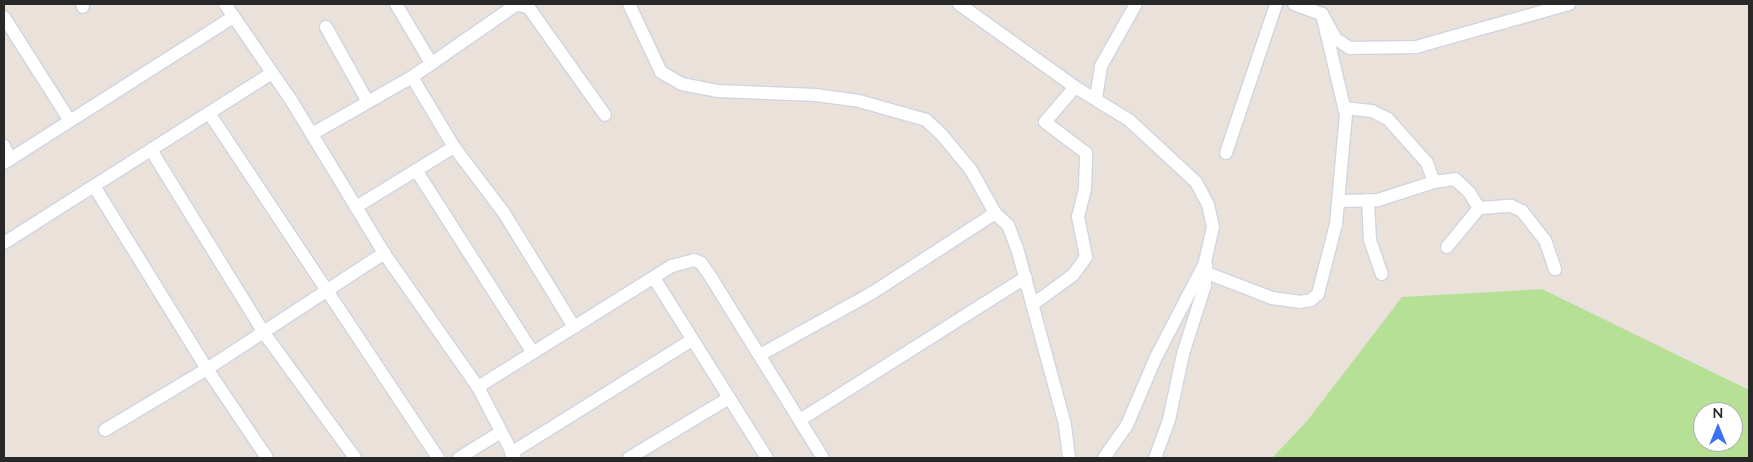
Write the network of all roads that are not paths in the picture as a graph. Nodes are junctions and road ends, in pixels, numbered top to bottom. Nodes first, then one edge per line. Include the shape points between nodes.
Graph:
1 (225, 4) edge
2 (396, 4) edge
3 (629, 4) edge
4 (959, 4) edge
5 (1136, 4) edge
6 (1276, 4) edge
7 (1294, 4) edge
8 (1569, 4) edge
9 (1322, 14) junction
10 (4, 17) edge
11 (233, 17) junction
12 (326, 27) dead end
13 (431, 63) junction
14 (272, 73) junction
15 (412, 76) junction
16 (1075, 87) junction
17 (1096, 98) junction
18 (368, 102) junction
19 (1344, 108) junction
20 (209, 113) junction
21 (605, 115) dead end
22 (70, 121) junction
23 (312, 134) junction
24 (4, 146) edge
25 (454, 148) junction
26 (151, 150) junction
27 (1226, 153) dead end
28 (7, 161) edge
29 (416, 170) junction
30 (1434, 182) junction
31 (94, 186) junction
32 (1368, 200) junction
33 (1339, 201) junction
34 (356, 206) junction
35 (1479, 208) junction
36 (995, 213) junction
37 (4, 243) edge
38 (1447, 247) dead end
39 (384, 253) junction
40 (1206, 268) junction
41 (1554, 269) dead end
42 (1382, 274) dead end
43 (1026, 277) junction
44 (654, 278) junction
45 (326, 293) junction
46 (1032, 304) junction
47 (574, 327) junction
48 (264, 333) junction
49 (692, 340) junction
50 (533, 353) junction
51 (760, 355) junction
52 (207, 369) junction
53 (478, 387) junction
54 (729, 398) junction
55 (800, 420) junction
56 (105, 430) dead end
57 (501, 432) junction
58 (513, 455) edge
59 (267, 458) edge
60 (355, 458) edge
61 (438, 458) edge
62 (459, 458) edge
63 (629, 458) edge
64 (767, 458) edge
65 (823, 458) edge
66 (1068, 458) edge
67 (1104, 458) edge
68 (1155, 458) edge

1 - 11 street
2 - 13 street
3 - 36 street via 662,72 682,84 718,92 816,95 859,101 926,120 971,170
4 - 16 street
5 - 17 street via 1101,66
6 - 27 street
7 - 9 street
8 - 9 street via 1416,47 1350,48 1336,39
9 - 19 street
10 - 22 street
11 - 14 street
11 - 22 street
12 - 18 street
13 - 15 street
13 - 21 street via 516,4 523,4 530,8
14 - 20 street
14 - 23 street
15 - 18 street
15 - 25 street
16 - 17 street
16 - 46 street via 1045,122 1086,154 1086,180 1078,217 1086,257 1073,275
17 - 40 street via 1130,120 1196,182 1208,205 1213,227
18 - 23 street
19 - 30 street via 1372,110 1388,118 1427,163
19 - 33 street via 1344,159
20 - 26 street
20 - 45 street
22 - 28 street
23 - 34 street
24 - 28 street
25 - 29 street
25 - 47 street via 504,213
26 - 31 street
26 - 48 street
29 - 34 street
29 - 50 street
30 - 32 street via 1378,200
30 - 35 street via 1448,178 1460,182
31 - 37 street
31 - 52 street
32 - 33 street
32 - 42 street via 1370,240
33 - 40 street via 1323,281 1311,300 1299,302 1272,298
34 - 39 street
35 - 38 street
35 - 41 street via 1510,206 1522,211 1545,240
36 - 43 street via 1008,225
36 - 51 street via 872,293
39 - 45 street
39 - 53 street
40 - 67 street via 1156,357 1127,425
40 - 68 street via 1183,354 1170,420
43 - 46 street
43 - 55 street
44 - 47 street
44 - 49 street
44 - 51 street via 685,261 701,263
45 - 48 street
45 - 61 street
46 - 66 street via 1065,425
47 - 50 street
48 - 52 street
48 - 60 street
49 - 54 street
49 - 58 street
50 - 53 street
51 - 55 street
52 - 56 street
52 - 59 street
53 - 57 street
54 - 63 street
54 - 64 street
55 - 65 street
57 - 58 street
57 - 62 street

